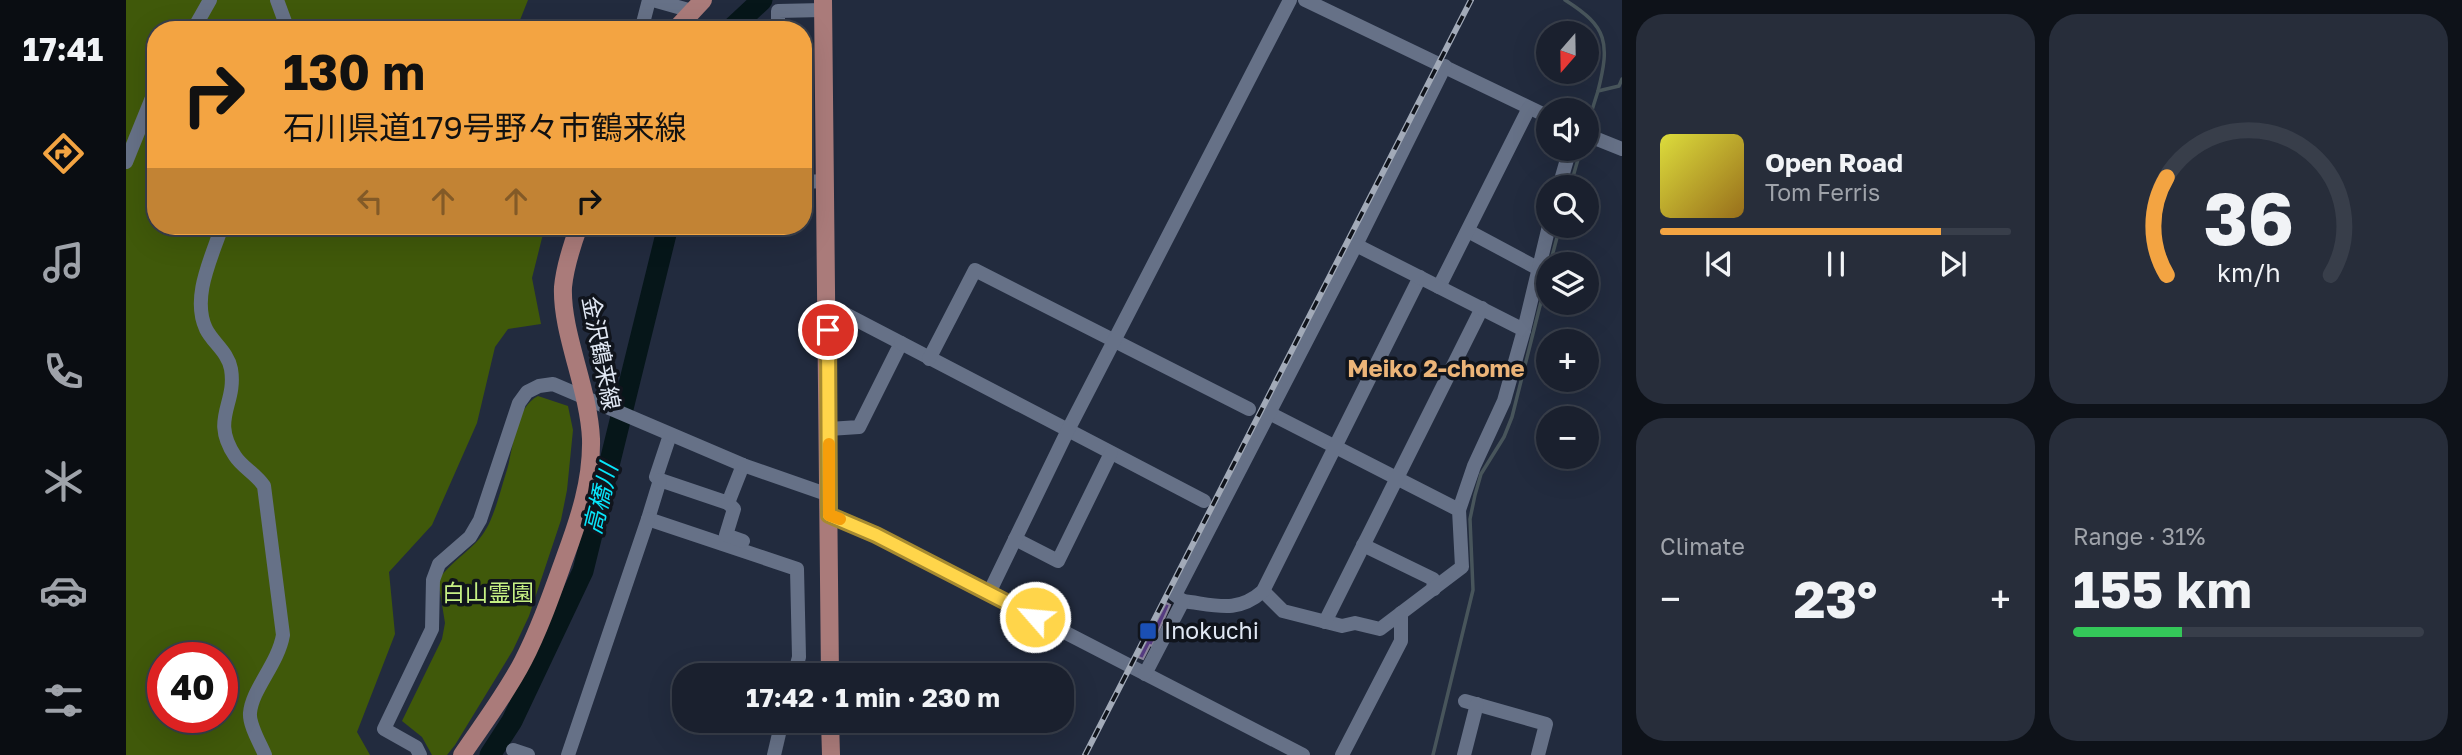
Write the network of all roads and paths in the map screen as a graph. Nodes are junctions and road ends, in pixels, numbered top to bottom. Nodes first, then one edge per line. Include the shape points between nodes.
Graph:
1 (211, 0) edge
2 (276, 0) edge
3 (651, 0) edge
4 (1290, 0) edge
5 (1305, 0) edge
6 (697, 5) edge
7 (823, 5) edge
8 (198, 21) edge
9 (284, 21) edge
10 (644, 21) edge
11 (683, 21) edge
12 (778, 21) edge
13 (1445, 66) junction
14 (1529, 108) junction
15 (147, 110) edge
16 (1536, 111) edge
17 (1599, 140) edge
18 (1622, 149) edge
19 (126, 162) edge
20 (825, 181) junction
21 (812, 182) edge
22 (1468, 231) junction
23 (219, 235) edge
24 (576, 235) edge
25 (1356, 245) junction
26 (1536, 267) edge
27 (1420, 277) junction
28 (1536, 281) edge
29 (1439, 286) junction
30 (828, 305) junction
31 (1482, 309) junction
32 (1524, 330) junction
33 (1116, 341) junction
34 (901, 343) junction
35 (929, 359) junction
36 (588, 400) junction
37 (1249, 409) dead end
38 (1269, 414) junction
39 (829, 429) junction
40 (1068, 430) junction
41 (670, 435) junction
42 (1335, 447) junction
43 (1111, 453) junction
44 (743, 465) junction
45 (1396, 478) junction
46 (660, 480) junction
47 (830, 495) junction
48 (1204, 501) dead end
49 (728, 503) junction
50 (1459, 510) junction
51 (829, 515) junction
52 (648, 519) junction
53 (1015, 539) junction
54 (1363, 545) junction
55 (784, 555) dead end
56 (1434, 589) junction
57 (1263, 590) junction
58 (989, 593) junction
59 (1183, 601) junction
60 (1401, 613) junction
61 (1325, 622) junction
62 (797, 663) edge
63 (830, 663) edge
64 (1145, 674) junction
65 (779, 733) edge
66 (830, 733) edge
67 (1274, 740) junction
68 (513, 750) dead end
69 (265, 755) edge
70 (420, 755) edge
71 (462, 755) edge
72 (528, 755) edge
73 (568, 755) edge
74 (774, 755) edge
75 (831, 755) edge
76 (1267, 755) edge
77 (1303, 755) edge
78 (1342, 755) edge
79 (1465, 755) edge
80 (1538, 755) edge

1 - 8 street
2 - 9 street
3 - 6 street
3 - 10 street
4 - 33 street
5 - 13 street
6 - 11 main road
7 - 12 street via 778,11
7 - 20 main road
13 - 14 street
13 - 25 street
14 - 16 street
14 - 22 street
15 - 19 street
17 - 18 street
20 - 21 street
20 - 30 main road
22 - 26 street
22 - 29 street
23 - 69 street via 199,312 231,369 222,425 226,443 264,486 283,635 280,654 249,715
24 - 36 main road, 金沢鶴来線 via 563,289
25 - 27 street
25 - 38 street
27 - 29 street
27 - 42 street
28 - 32 street
29 - 31 street
30 - 34 street
30 - 39 main road
31 - 32 street
31 - 45 street
32 - 50 street via 1504,401
33 - 35 street via 975,270
33 - 37 street
33 - 40 street
34 - 35 street
34 - 39 street via 859,427
35 - 40 street
36 - 41 street
36 - 70 street via 554,384 527,392 512,417 480,520 470,537 439,564 433,580 432,629 384,729 416,747
36 - 71 main road, 金沢鶴来線 via 589,479 580,514 522,663
38 - 42 street
38 - 59 street via 1175,595
39 - 47 main road
40 - 43 street
40 - 53 street
41 - 44 street
41 - 46 street via 656,477
42 - 45 street
42 - 57 street
43 - 48 street
43 - 53 street via 1058,561
44 - 47 street
44 - 49 street
45 - 50 street
45 - 54 street
46 - 49 street
46 - 52 street
47 - 51 main road
49 - 55 street via 734,509 726,535
50 - 56 street via 1462,567
51 - 58 street
51 - 63 main road
52 - 62 street via 797,569
52 - 73 street
53 - 58 street
54 - 56 street via 1433,579
54 - 61 street
56 - 60 street
57 - 59 street via 1250,603 1237,607
57 - 61 street via 1283,611
58 - 64 street
59 - 64 street
60 - 61 street via 1380,629
60 - 78 street via 1401,640
64 - 67 street
65 - 74 street
66 - 75 main road
67 - 76 street
67 - 77 street
68 - 72 street
79 - 80 street via 1471,703 1546,723

